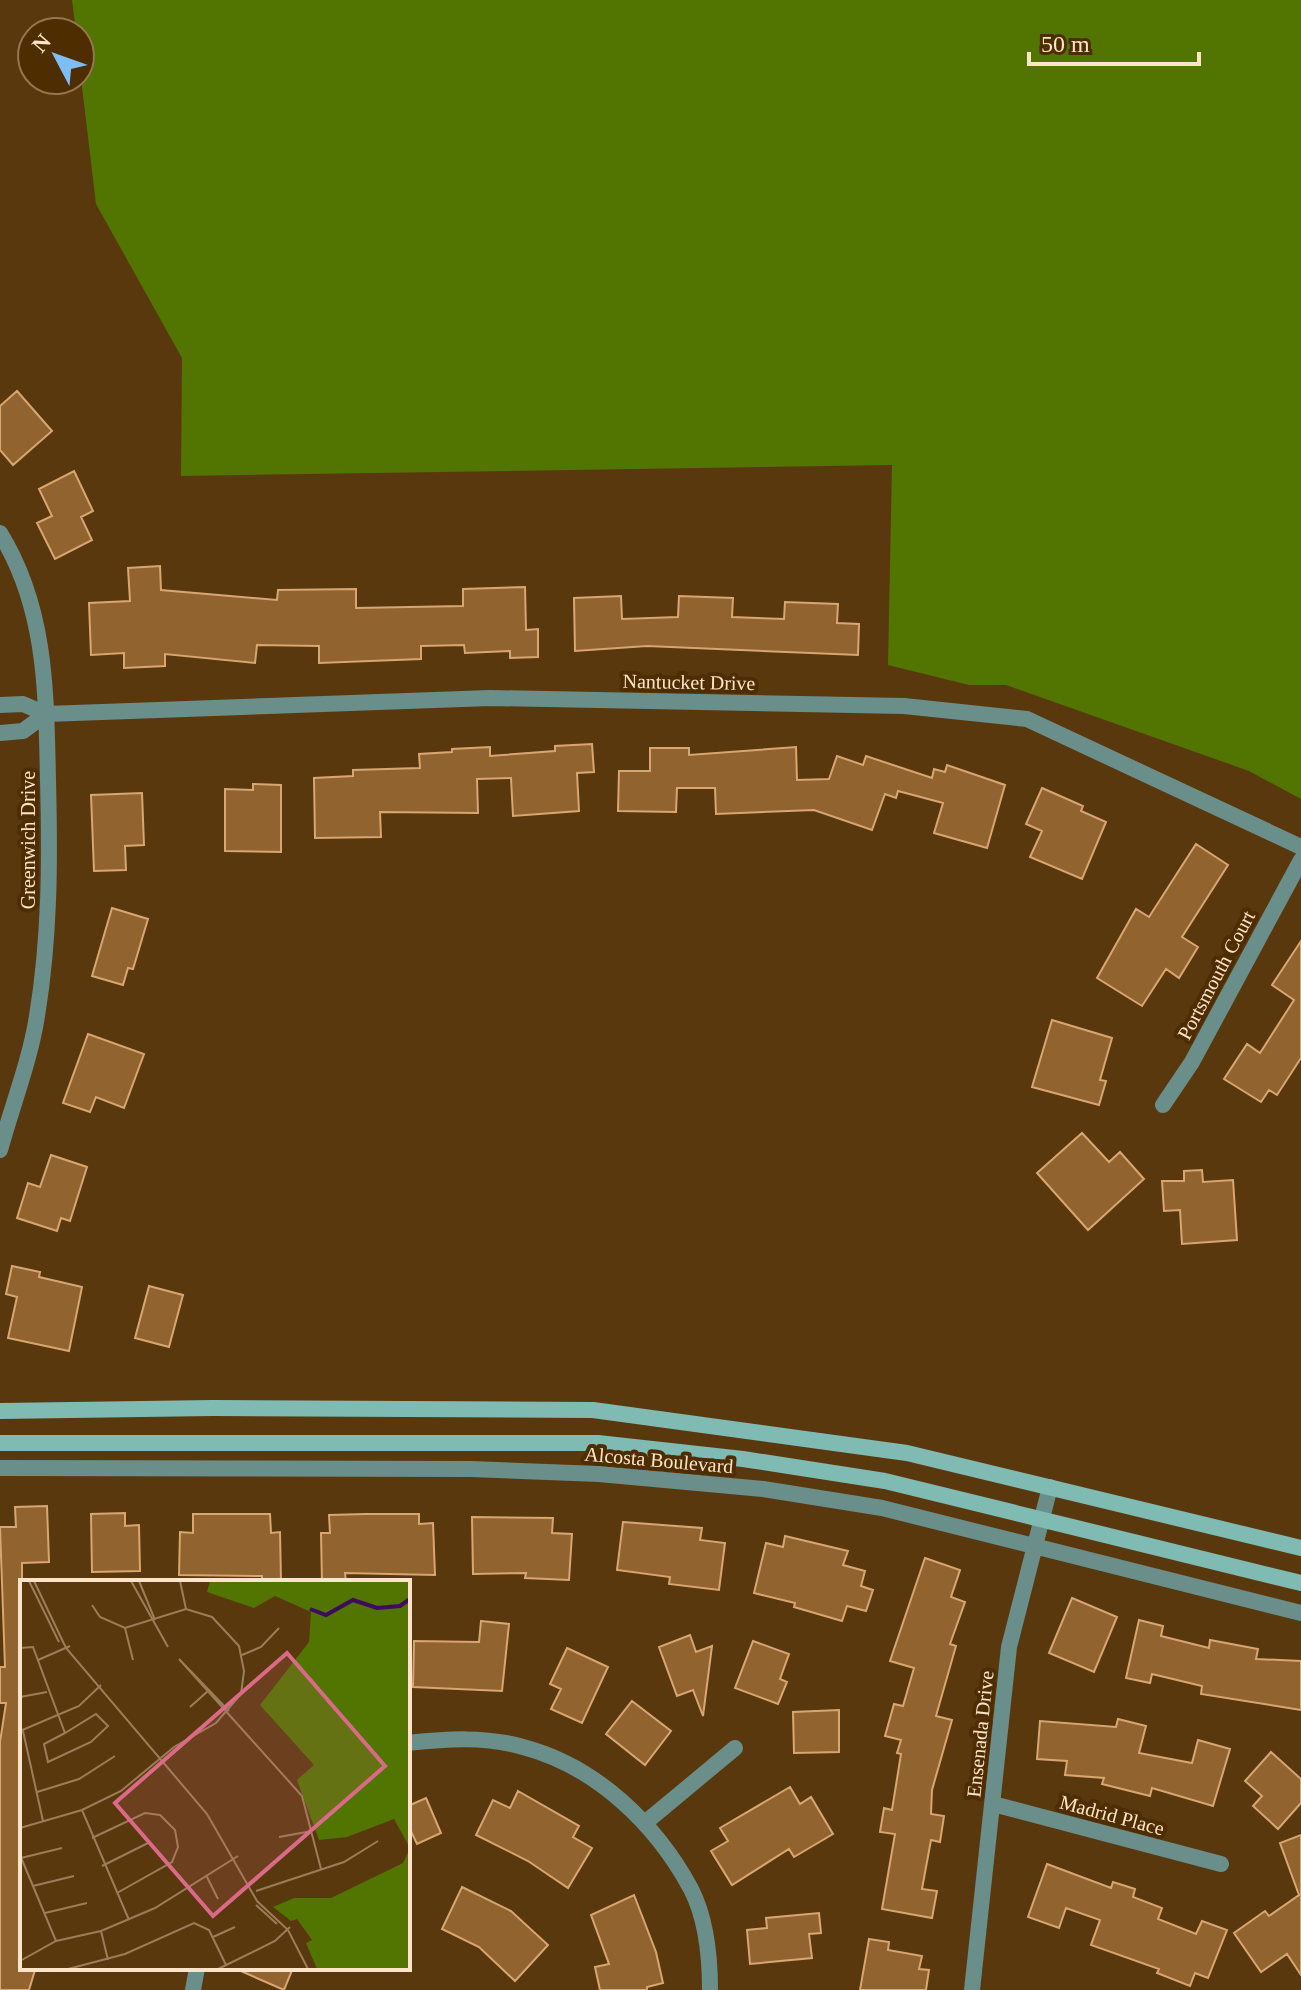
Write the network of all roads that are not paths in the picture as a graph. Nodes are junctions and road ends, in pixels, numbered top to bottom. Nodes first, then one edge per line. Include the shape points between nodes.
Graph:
1 (0, 533) edge
2 (0, 705) edge
3 (46, 714) junction
4 (0, 733) edge
5 (1301, 847) edge
6 (1301, 860) edge
7 (1163, 1105) dead end
8 (0, 1150) edge
9 (0, 1411) edge
10 (0, 1443) edge
11 (0, 1468) edge
12 (1050, 1487) junction
13 (1041, 1517) junction
14 (1033, 1545) junction
15 (1301, 1548) edge
16 (1301, 1583) edge
17 (1301, 1613) edge
18 (410, 1743) edge
19 (735, 1748) dead end
20 (993, 1804) junction
21 (646, 1822) junction
22 (1221, 1864) dead end
23 (197, 1970) edge
24 (193, 1990) edge
25 (710, 1990) edge
26 (972, 1990) edge

1 - 3 street, Greenwich Drive via 37,620
2 - 3 street, Nantucket Drive via 23,704
3 - 4 street, Nantucket Drive via 23,731
3 - 5 street, Nantucket Drive via 490,698 935,709 1027,719
3 - 8 street, Greenwich Drive via 51,868 47,943 37,1019
6 - 7 street, Portsmouth Court via 1192,1062
9 - 12 main road, Alcosta Boulevard via 593,1410 907,1453
10 - 13 main road, Alcosta Boulevard via 598,1443 885,1481
11 - 14 street, Alcosta Boulevard via 599,1474 763,1489 882,1508
12 - 13 street, Ensenada Drive
12 - 15 main road, Alcosta Boulevard
13 - 14 street, Ensenada Drive
13 - 16 main road, Alcosta Boulevard
14 - 17 street, Alcosta Boulevard
14 - 20 street, Ensenada Drive via 1009,1647
18 - 21 street via 463,1738 523,1747 578,1768
19 - 21 street
20 - 22 street, Madrid Place
20 - 26 street, Ensenada Drive
21 - 25 street via 692,1891 709,1953
23 - 24 street

